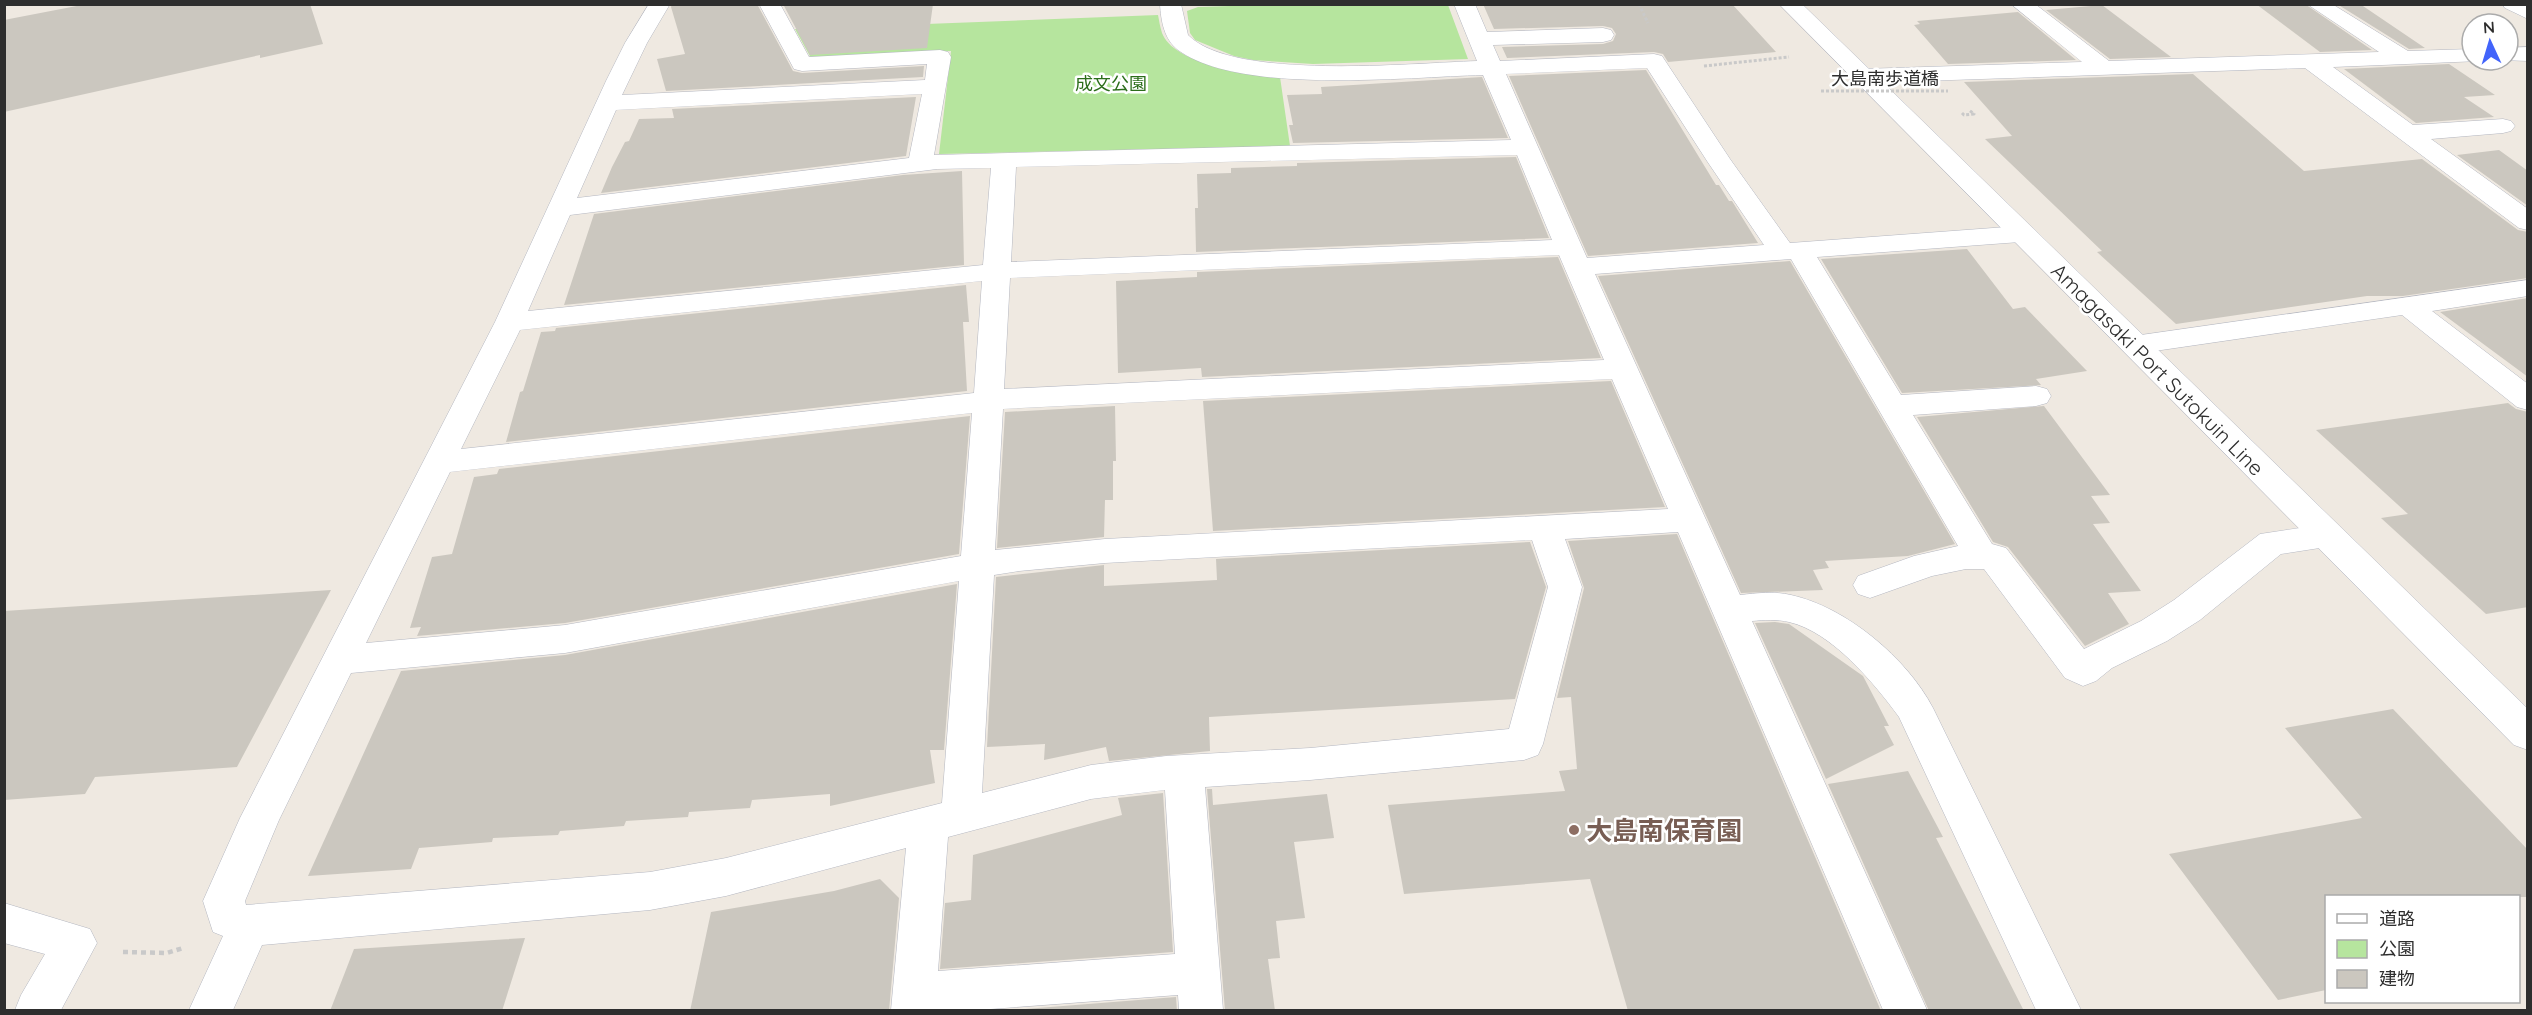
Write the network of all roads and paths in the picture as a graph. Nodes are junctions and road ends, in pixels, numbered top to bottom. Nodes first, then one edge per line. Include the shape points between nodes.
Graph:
1 (660, 4) edge
2 (769, 4) edge
3 (1170, 4) edge
4 (1464, 4) edge
5 (1789, 4) edge
6 (2021, 4) edge
7 (2317, 4) edge
8 (2512, 4) edge
9 (2528, 13) edge
10 (1603, 35) dead end
11 (1485, 54) junction
12 (2460, 56) edge
13 (1796, 57) dead end
14 (2405, 58) junction
15 (2310, 61) junction
16 (1694, 67) dead end
17 (2102, 67) junction
18 (1862, 76) junction
19 (935, 86) junction
20 (1948, 91) dead end
21 (1821, 92) dead end
22 (608, 103) junction
23 (2503, 126) dead end
24 (2407, 133) junction
25 (1525, 147) junction
26 (1004, 160) junction
27 (920, 164) junction
28 (2528, 192) edge
29 (2490, 194) junction
30 (562, 208) junction
31 (2528, 222) edge
32 (2020, 234) junction
33 (1791, 250) junction
34 (1573, 257) junction
35 (997, 272) junction
36 (2528, 288) edge
37 (2408, 306) junction
38 (509, 322) junction
39 (2134, 345) junction
40 (1622, 369) junction
41 (2036, 396) dead end
42 (988, 400) junction
43 (2528, 400) edge
44 (1892, 406) junction
45 (440, 462) junction
46 (1689, 520) junction
47 (1545, 528) junction
48 (2327, 536) junction
49 (1980, 554) junction
50 (978, 565) junction
51 (1870, 585) dead end
52 (1728, 609) junction
53 (338, 660) junction
54 (2528, 734) edge
55 (1184, 772) junction
56 (945, 819) junction
57 (4, 923) edge
58 (249, 926) junction
59 (75, 943) junction
60 (1200, 992) edge
61 (914, 1002) edge
62 (37, 1011) edge
63 (211, 1011) edge
64 (1905, 1011) edge
65 (2059, 1011) edge

1 - 22 street via 636,43
2 - 19 street via 802,64 940,57
3 - 11 street via 1178,36 1206,56 1228,63 1289,71
4 - 11 street
5 - 18 street, Amagasaki Port Sutokuin Line
6 - 17 street
7 - 14 street
8 - 9 street
10 - 11 street
11 - 25 street
11 - 33 street via 1654,62 1719,161
12 - 14 street
13 - 16 path
14 - 15 street
15 - 17 street
15 - 24 street
17 - 18 street
18 - 32 street, Amagasaki Port Sutokuin Line
19 - 22 street
19 - 27 street
20 - 21 path, 大島南歩道橋, bridge
22 - 30 street
23 - 24 street
24 - 29 street
25 - 26 street
25 - 34 street
26 - 27 street
26 - 35 street
27 - 30 street
28 - 29 street
29 - 31 street
30 - 38 street
32 - 33 street
32 - 39 street, Amagasaki Port Sutokuin Line
33 - 34 street
33 - 44 street
34 - 35 street
34 - 40 street
35 - 38 street
35 - 42 street
36 - 37 street
37 - 39 street
37 - 43 street
38 - 45 street
39 - 48 street, Amagasaki Port Sutokuin Line
40 - 42 street
40 - 46 street
41 - 44 street
42 - 45 street
42 - 50 street
44 - 49 street
45 - 53 street
46 - 47 street
46 - 52 street
47 - 50 street via 1105,551
47 - 55 street via 1565,587 1524,744
48 - 49 street via 2272,543 2187,610 2099,658 2083,671 1994,557
48 - 54 street, Amagasaki Port Sutokuin Line
49 - 51 street via 1898,572
50 - 53 street via 565,639
50 - 56 street
52 - 64 street
52 - 65 street via 1792,609 1825,623 1894,679 1914,708
53 - 58 street via 224,901 228,918
55 - 56 street via 1091,782
55 - 60 street
56 - 58 street via 726,877 650,891
56 - 61 street
57 - 59 street
58 - 59 path via 167,953
58 - 63 street
59 - 62 street
60 - 61 street

